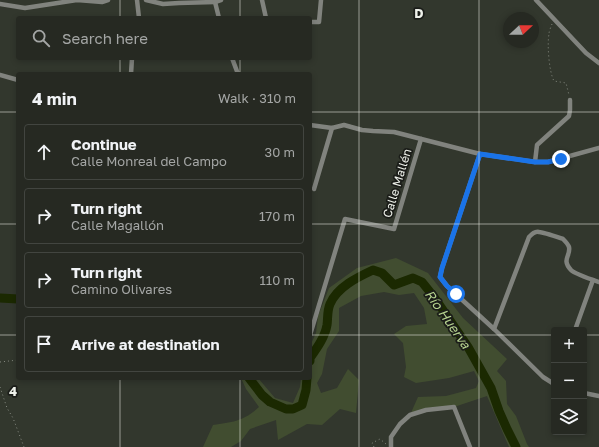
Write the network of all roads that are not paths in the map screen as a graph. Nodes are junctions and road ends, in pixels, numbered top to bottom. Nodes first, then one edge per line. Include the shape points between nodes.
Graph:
1 (108, 0) edge
2 (137, 0) edge
3 (146, 0) edge
4 (221, 0) edge
5 (262, 0) edge
6 (321, 0) edge
7 (536, 0) edge
8 (178, 1) edge
9 (215, 2) junction
10 (0, 4) edge
11 (139, 16) edge
12 (218, 16) edge
13 (266, 16) edge
14 (312, 22) edge
15 (132, 60) edge
16 (233, 60) edge
17 (599, 63) edge
18 (131, 72) edge
19 (237, 72) edge
20 (0, 75) edge
21 (16, 79) edge
22 (570, 100) road end
23 (312, 125) edge
24 (332, 128) junction
25 (421, 139) junction
26 (599, 148) edge
27 (480, 154) junction
28 (535, 162) junction
29 (314, 189) dead end
30 (593, 280) junction
31 (599, 282) edge
32 (576, 327) edge
33 (312, 328) edge
34 (494, 329) junction
35 (551, 382) edge
36 (587, 394) edge
37 (599, 396) edge
38 (390, 447) edge
39 (470, 447) edge

1 - 10 street via 77,0 25,8
2 - 11 street
3 - 8 street via 163,4
4 - 9 street
5 - 13 street
6 - 14 street via 319,22
7 - 17 street via 586,53
8 - 9 street
9 - 12 street
15 - 18 street
16 - 19 street
20 - 21 street
22 - 28 street via 569,116 536,145
23 - 24 street
24 - 25 street via 344,125 362,130 394,132
24 - 29 street
25 - 27 street
25 - 33 street, Calle Mallén via 394,229 345,219
26 - 28 street via 548,162
27 - 28 street
27 - 34 street via 440,277
30 - 31 street
30 - 32 street
30 - 34 street via 572,271 566,263 569,252 564,240 539,232 533,233 529,236
34 - 35 street
36 - 37 street
38 - 39 street via 391,437 400,424 410,416 426,410 454,408

